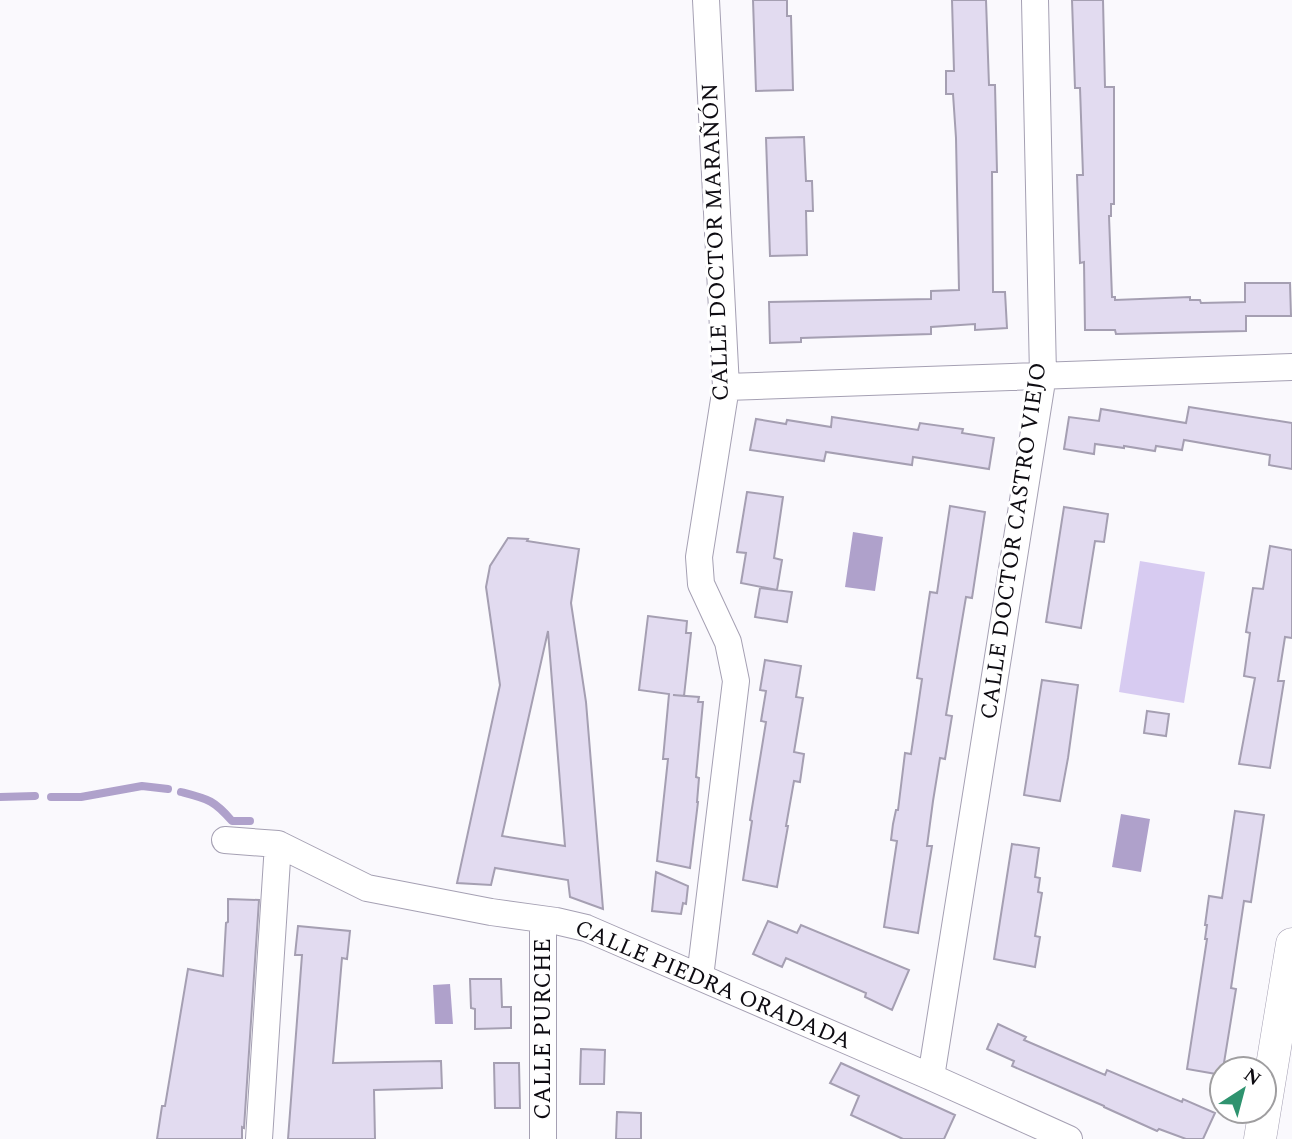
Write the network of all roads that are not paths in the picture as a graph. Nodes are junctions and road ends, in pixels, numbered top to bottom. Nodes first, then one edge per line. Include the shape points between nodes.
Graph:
1 (706, 0) edge
2 (1035, 0) edge
3 (1292, 367) edge
4 (1043, 375) junction
5 (726, 387) junction
6 (225, 840) dead end
7 (278, 845) junction
8 (543, 920) junction
9 (1292, 944) edge
10 (700, 976) junction
11 (931, 1077) junction
12 (1014, 1127) edge
13 (259, 1139) edge
14 (543, 1139) edge
15 (1069, 1139) edge
16 (1260, 1139) edge

1 - 5 street, CALLE DOCTOR MARAÑÓN
2 - 4 street, CALLE DOCTOR CASTRO VIEJO
3 - 4 street
4 - 5 street
4 - 11 street, CALLE DOCTOR CASTRO VIEJO
5 - 10 street, CALLE DOCTOR MARAÑÓN via 699,557 701,584 728,642 736,681
6 - 7 street, CALLE PIEDRA ORADADA
7 - 8 street, CALLE PIEDRA ORADADA via 366,888
7 - 13 street
8 - 10 street, CALLE PIEDRA ORADADA via 586,929
8 - 14 street, CALLE PURCHE
9 - 16 street
10 - 11 street, CALLE PIEDRA ORADADA
11 - 12 street, CALLE PIEDRA ORADADA
12 - 15 street, CALLE PIEDRA ORADADA

